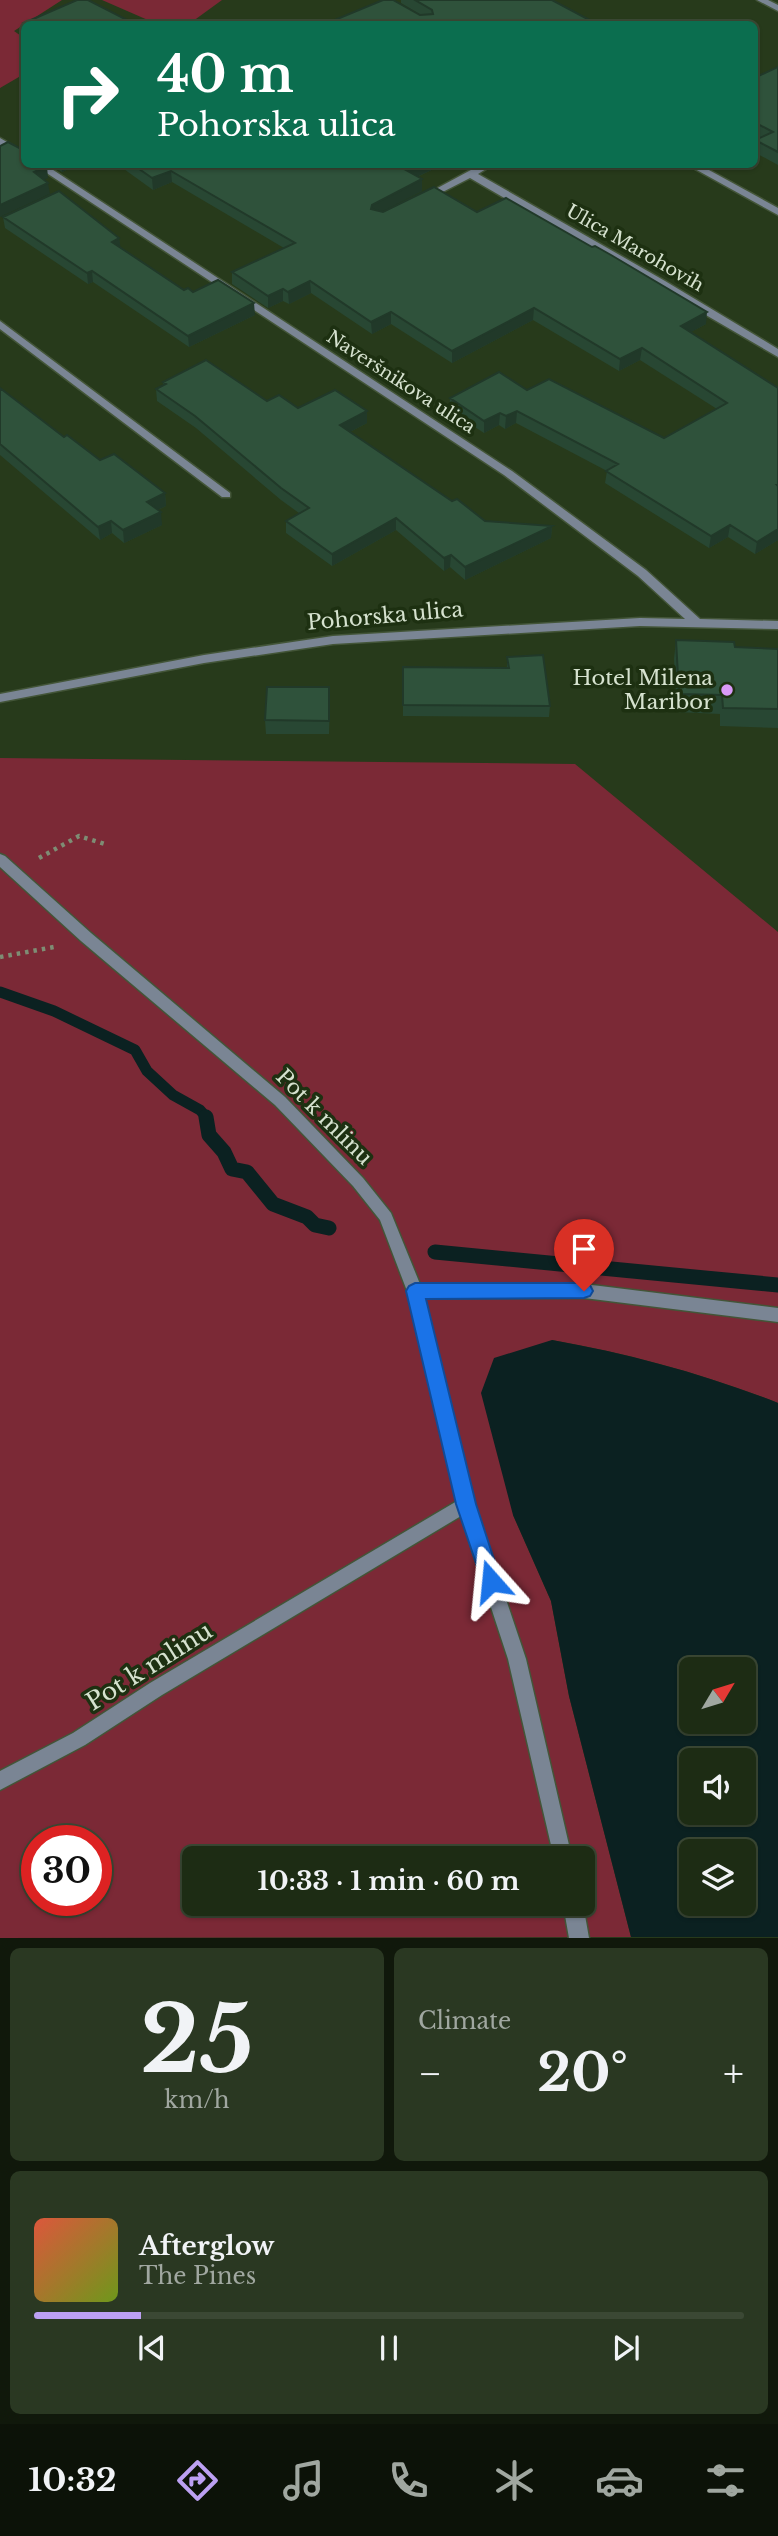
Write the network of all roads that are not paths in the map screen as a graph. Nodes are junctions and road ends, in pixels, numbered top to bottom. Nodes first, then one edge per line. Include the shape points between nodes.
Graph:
1 (761, 0) edge
2 (778, 8) edge
3 (0, 141) edge
4 (21, 154) edge
5 (43, 168) edge
6 (483, 168) edge
7 (697, 168) edge
8 (472, 175) junction
9 (75, 189) junction
10 (62, 195) edge
11 (413, 202) edge
12 (778, 212) edge
13 (0, 324) edge
14 (778, 354) edge
15 (226, 495) dead end
16 (696, 622) junction
17 (778, 625) edge
18 (0, 698) edge
19 (0, 859) edge
20 (415, 1291) junction
21 (778, 1315) edge
22 (466, 1504) junction
23 (0, 1781) edge
24 (560, 1846) edge
25 (575, 1916) edge
26 (579, 1937) edge

1 - 2 street
3 - 4 street
5 - 9 street, Naveršnikova ulica
6 - 8 street
7 - 12 street
8 - 11 street
8 - 14 street, Ulica Marohovih
9 - 10 street
9 - 16 street, Naveršnikova ulica via 508,473 642,573
13 - 15 street
16 - 17 street, Pohorska ulica
16 - 18 street, Pohorska ulica via 333,640
19 - 20 street, Pot k mlinu via 279,1101 358,1182 386,1217
20 - 21 street via 584,1291
20 - 22 street, Pot k mlinu
22 - 23 street, Pot k mlinu via 79,1739
22 - 24 street, Pot k mlinu via 517,1659
25 - 26 street

